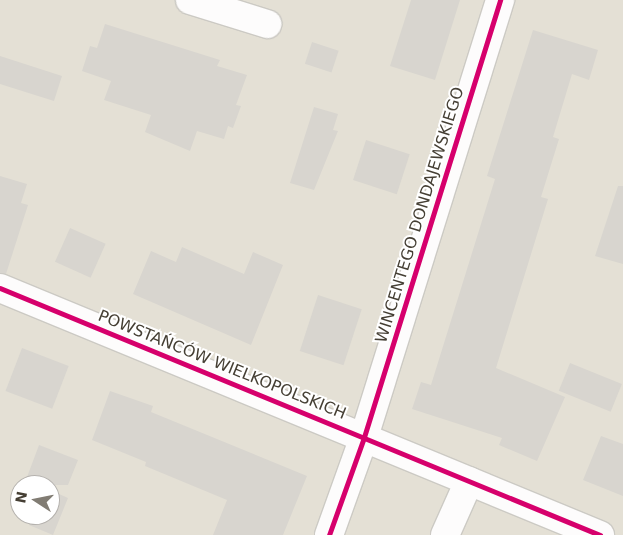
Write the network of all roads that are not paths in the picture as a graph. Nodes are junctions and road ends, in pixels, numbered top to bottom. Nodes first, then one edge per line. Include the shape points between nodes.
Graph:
1 (190, 0) edge
2 (500, 0) edge
3 (267, 24) dead end
4 (0, 288) edge
5 (364, 437) junction
6 (469, 481) junction
7 (330, 535) edge
8 (445, 535) edge
9 (600, 535) edge

1 - 3 street
2 - 5 street, WINCENTEGO DONDAJEWSKIEGO
4 - 5 street, POWSTAŃCÓW WIELKOPOLSKICH
5 - 6 street, POWSTAŃCÓW WIELKOPOLSKICH
5 - 7 street, WINCENTEGO DONDAJEWSKIEGO
6 - 8 street
6 - 9 street, POWSTAŃCÓW WIELKOPOLSKICH

